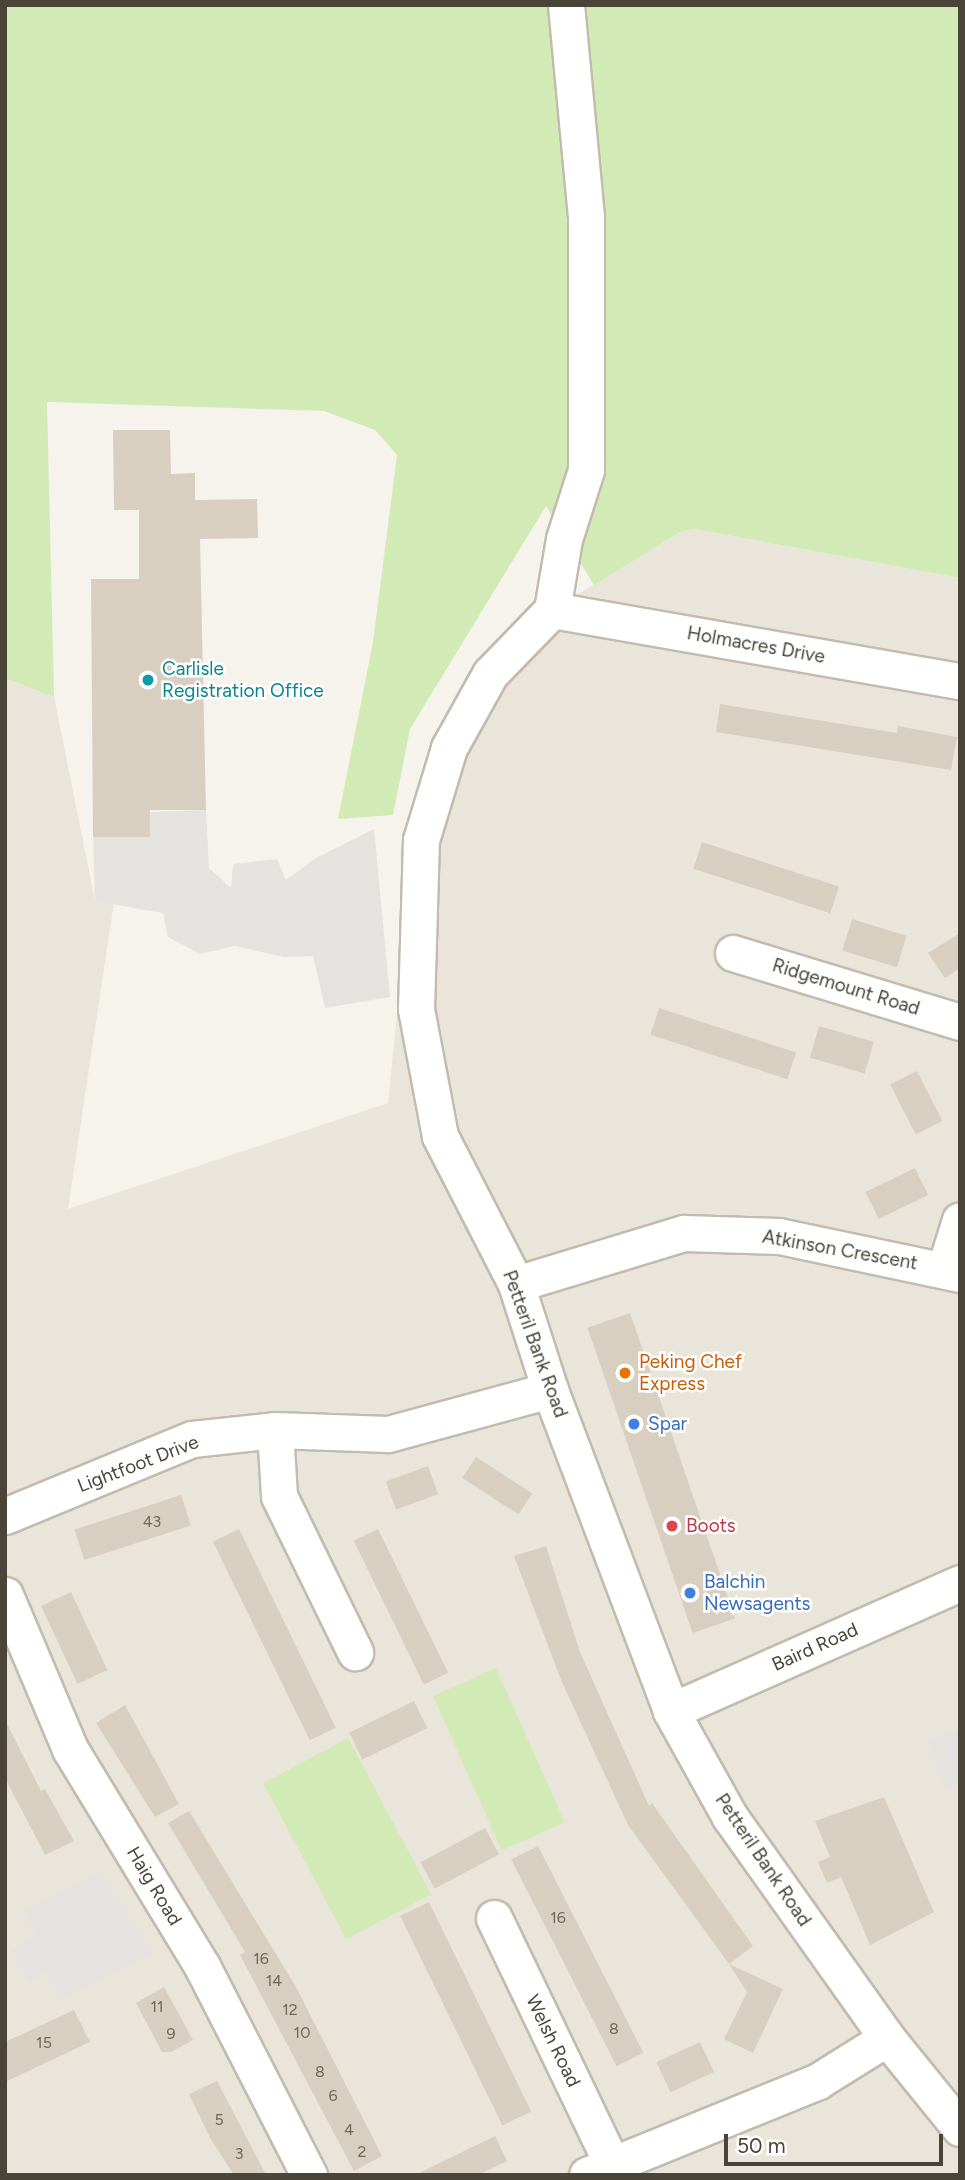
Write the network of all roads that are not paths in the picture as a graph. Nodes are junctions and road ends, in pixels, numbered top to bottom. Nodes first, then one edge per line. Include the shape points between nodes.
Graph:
1 (566, 5) edge
2 (552, 610) junction
3 (960, 681) edge
4 (733, 953) dead end
5 (960, 1022) edge
6 (960, 1220) edge
7 (952, 1271) edge
8 (516, 1284) junction
9 (550, 1390) junction
10 (275, 1430) junction
11 (5, 1517) edge
12 (960, 1583) edge
13 (5, 1595) edge
14 (355, 1652) dead end
15 (671, 1711) junction
16 (494, 1918) dead end
17 (887, 2038) junction
18 (960, 2128) edge
19 (599, 2169) edge
20 (309, 2175) edge

1 - 2 street via 586,216 586,470 564,539
2 - 3 street, Holmacres Drive
2 - 8 street, Petteril Bank Road via 490,674 449,748 421,840 416,1009 440,1136
4 - 5 street, Ridgemount Road
6 - 7 street
7 - 8 street, Atkinson Crescent via 779,1236 684,1233
8 - 9 street, Petteril Bank Road
9 - 10 street, Lightfoot Drive via 388,1434
9 - 15 street, Petteril Bank Road
10 - 11 street, Lightfoot Drive via 192,1440
10 - 14 street via 279,1496
12 - 15 street, Baird Road
13 - 20 street, Haig Road via 70,1748 202,1966
15 - 17 street, Petteril Bank Road via 730,1817
16 - 19 street, Welsh Road
17 - 18 street, Petteril Bank Road
17 - 19 street, Welsh Road via 818,2081

